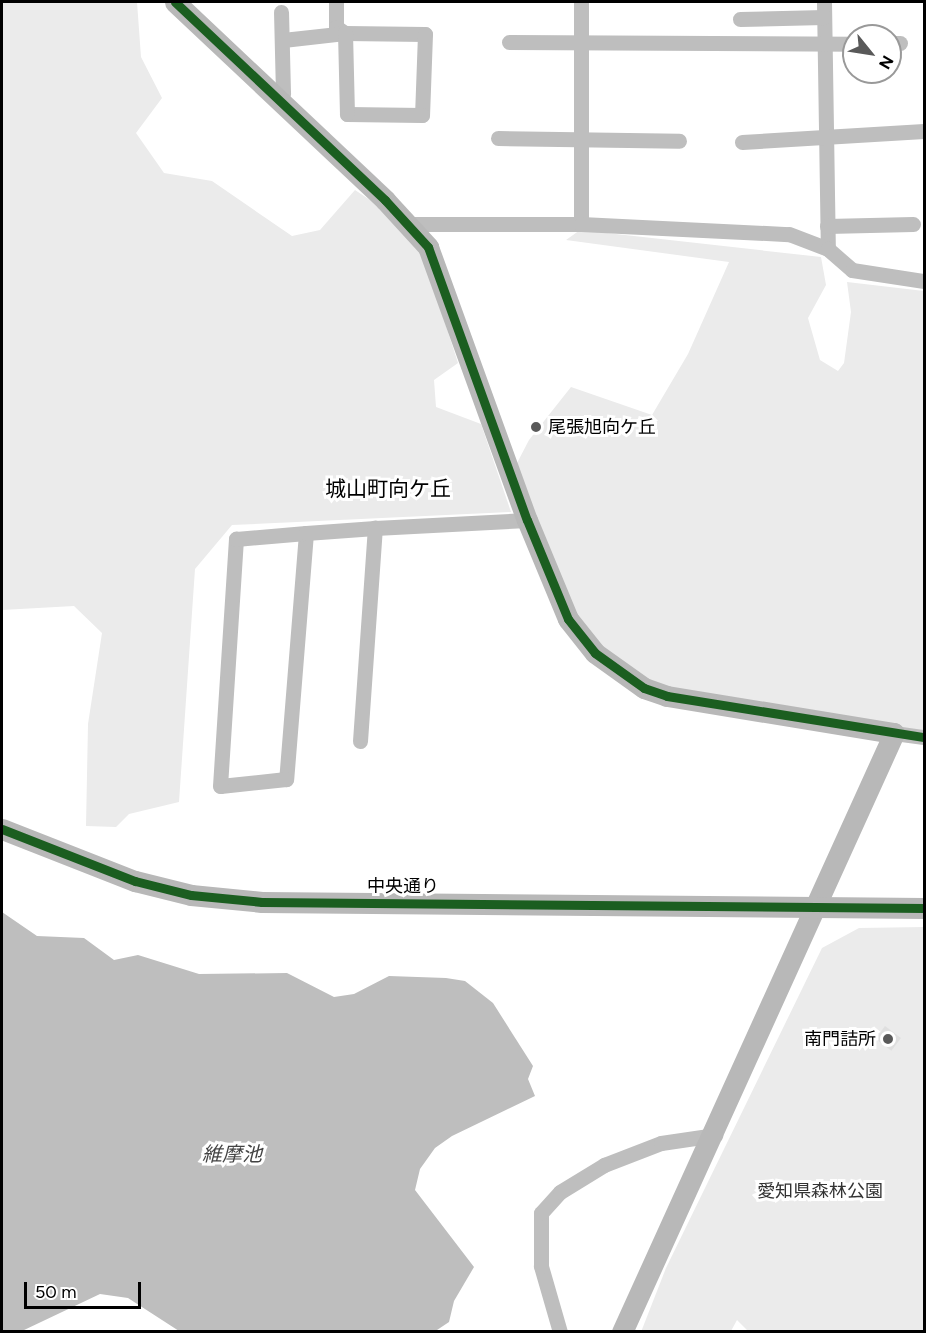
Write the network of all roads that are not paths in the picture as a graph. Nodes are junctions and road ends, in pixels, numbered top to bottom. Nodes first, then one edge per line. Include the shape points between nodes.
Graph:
1 (175, 2) edge
2 (336, 2) edge
3 (582, 2) edge
4 (824, 2) edge
5 (281, 12) dead end
6 (824, 17) junction
7 (740, 19) dead end
8 (345, 33) junction
9 (283, 40) junction
10 (509, 42) dead end
11 (580, 43) junction
12 (824, 44) junction
13 (842, 44) edge
14 (277, 98) junction
15 (924, 131) edge
16 (826, 136) junction
17 (498, 138) dead end
18 (579, 139) junction
19 (679, 141) dead end
20 (742, 142) dead end
21 (408, 224) junction
22 (581, 224) junction
23 (913, 224) dead end
24 (827, 226) junction
25 (828, 249) junction
26 (924, 281) edge
27 (527, 520) junction
28 (375, 528) junction
29 (306, 533) junction
30 (894, 733) junction
31 (924, 737) edge
32 (360, 741) dead end
33 (2, 830) edge
34 (817, 905) junction
35 (924, 908) edge
36 (715, 1135) junction
37 (560, 1332) edge
38 (622, 1332) edge

1 - 14 street
2 - 8 street via 336,27
3 - 11 street
4 - 6 street
5 - 9 street
6 - 7 street
6 - 12 street
8 - 8 street via 425,34 422,115 347,114
8 - 9 street
9 - 14 street via 283,93
10 - 11 street
11 - 12 street
11 - 18 street
12 - 13 street
12 - 16 street
14 - 21 street
15 - 16 street
16 - 20 street
16 - 24 street
17 - 18 street
18 - 19 street
18 - 22 street
21 - 22 street
21 - 27 street via 428,248
22 - 25 street via 789,234
23 - 24 street
24 - 25 street
25 - 26 street via 852,270
27 - 28 street
27 - 30 street via 568,619 595,653 644,688 667,696
28 - 29 street
28 - 32 street
29 - 29 street via 286,779 220,786 236,539
30 - 31 street
30 - 34 street
33 - 34 street, 中央通り via 135,881 191,895 262,902
34 - 35 street, 中央通り
34 - 36 street
36 - 37 street via 661,1143 604,1165 560,1192 541,1213 541,1266
36 - 38 street

